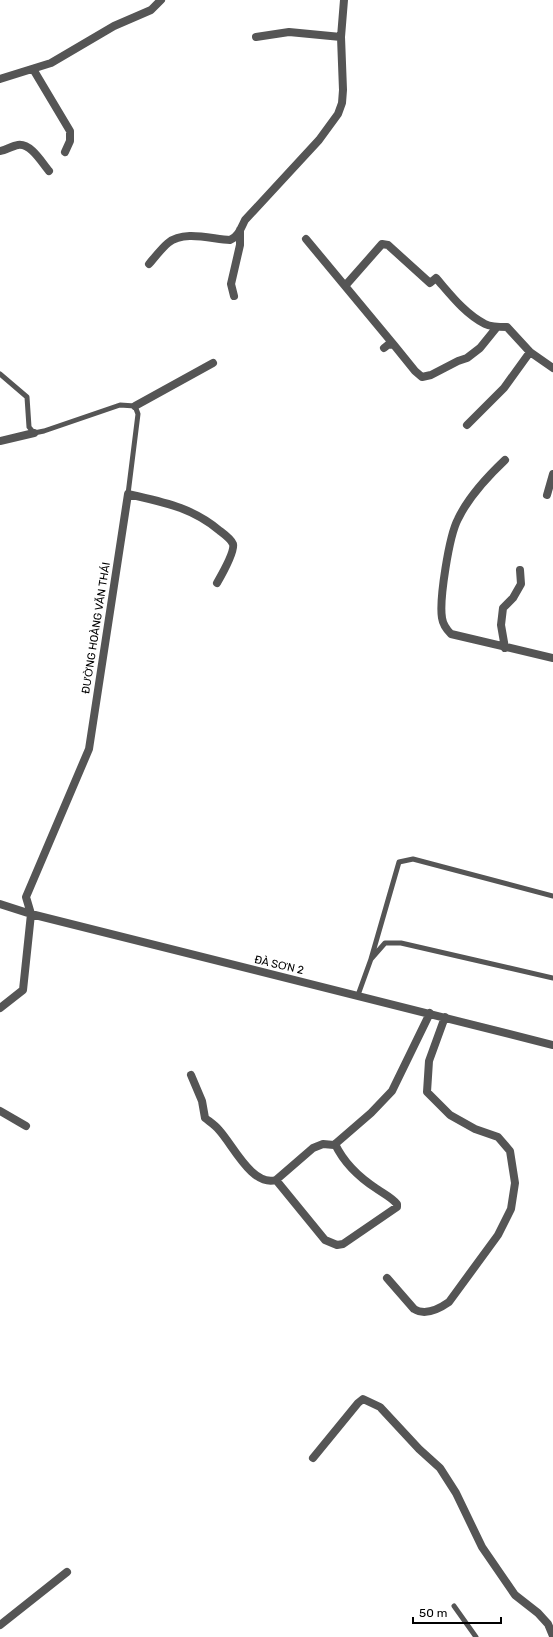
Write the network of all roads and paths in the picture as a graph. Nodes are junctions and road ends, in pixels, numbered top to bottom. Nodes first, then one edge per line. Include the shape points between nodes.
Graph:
1 (161, 0) edge
2 (344, 0) edge
3 (256, 37) dead end
4 (341, 37) junction
5 (33, 69) junction
6 (0, 79) edge
7 (0, 152) edge
8 (65, 152) dead end
9 (49, 171) dead end
10 (240, 230) junction
11 (306, 239) dead end
12 (149, 264) dead end
13 (345, 286) junction
14 (234, 296) dead end
15 (498, 327) junction
16 (394, 345) junction
17 (384, 348) dead end
18 (530, 352) junction
19 (213, 363) dead end
20 (553, 368) edge
21 (0, 374) edge
22 (135, 406) junction
23 (467, 425) dead end
24 (34, 433) junction
25 (0, 441) edge
26 (505, 460) dead end
27 (553, 474) edge
28 (128, 494) junction
29 (548, 495) dead end
30 (520, 570) dead end
31 (217, 583) dead end
32 (505, 648) junction
33 (553, 658) edge
34 (553, 896) edge
35 (0, 904) edge
36 (31, 914) junction
37 (371, 960) junction
38 (553, 978) edge
39 (358, 995) junction
40 (0, 1008) edge
41 (430, 1014) junction
42 (445, 1017) junction
43 (553, 1045) edge
44 (191, 1075) dead end
45 (0, 1111) edge
46 (26, 1126) dead end
47 (335, 1144) junction
48 (276, 1180) junction
49 (387, 1278) dead end
50 (313, 1458) dead end
51 (67, 1572) dead end
52 (454, 1606) dead end
53 (0, 1625) edge
54 (553, 1636) edge
55 (476, 1637) edge

1 - 5 street via 151,10 114,26 51,63
2 - 4 street
3 - 4 street via 289,32
4 - 10 street via 343,90 338,114 319,140 245,220
5 - 6 street
5 - 8 street via 70,131 70,141
7 - 9 street via 19,145 26,146
10 - 12 street via 230,240 177,237
10 - 14 street via 240,245 231,284
11 - 13 street
13 - 15 street via 384,244 388,245 430,283 436,278 466,310 485,324
13 - 16 street
15 - 16 street via 480,348 467,358 430,375 422,376 415,371
15 - 18 street via 507,327
16 - 17 street via 389,344
18 - 20 street
18 - 23 street via 504,388
19 - 22 street
21 - 24 lane via 27,397 29,428
22 - 24 lane via 120,405
22 - 28 lane via 138,414
24 - 25 street
26 - 32 street via 486,478 457,519 448,553 442,617 444,627 451,634
27 - 29 street
28 - 31 street via 194,512 228,538 233,545 233,551
28 - 36 street, ĐƯỜNG HOÀNG VĂN THÁI via 89,749 26,897
30 - 32 street via 521,584 513,598 502,608 501,625
32 - 33 street
34 - 37 lane via 413,859 399,862
35 - 36 street, ĐÀ SƠN 2
36 - 39 street, ĐÀ SƠN 2
36 - 40 street, ĐƯỜNG HOÀNG VĂN THÁI via 23,990
37 - 38 lane via 385,943 401,943
37 - 39 lane
39 - 41 street, ĐÀ SƠN 2
41 - 42 street, ĐÀ SƠN 2
41 - 47 street via 392,1092
42 - 43 street, ĐÀ SƠN 2
42 - 49 street via 429,1061 427,1092 450,1115 475,1129 498,1137 510,1151 515,1183 511,1209 498,1235 449,1302 442,1306 419,1312
44 - 48 street via 202,1101 205,1118 219,1129 252,1173 265,1181
45 - 46 street
47 - 48 street via 323,1144 313,1148
47 - 48 street via 340,1155 360,1176 397,1204 397,1207 343,1244 337,1245 325,1240
50 - 54 street via 358,1403 364,1399 380,1407 440,1468 456,1493 482,1547 515,1596 538,1613 548,1624
51 - 53 street
52 - 55 lane

